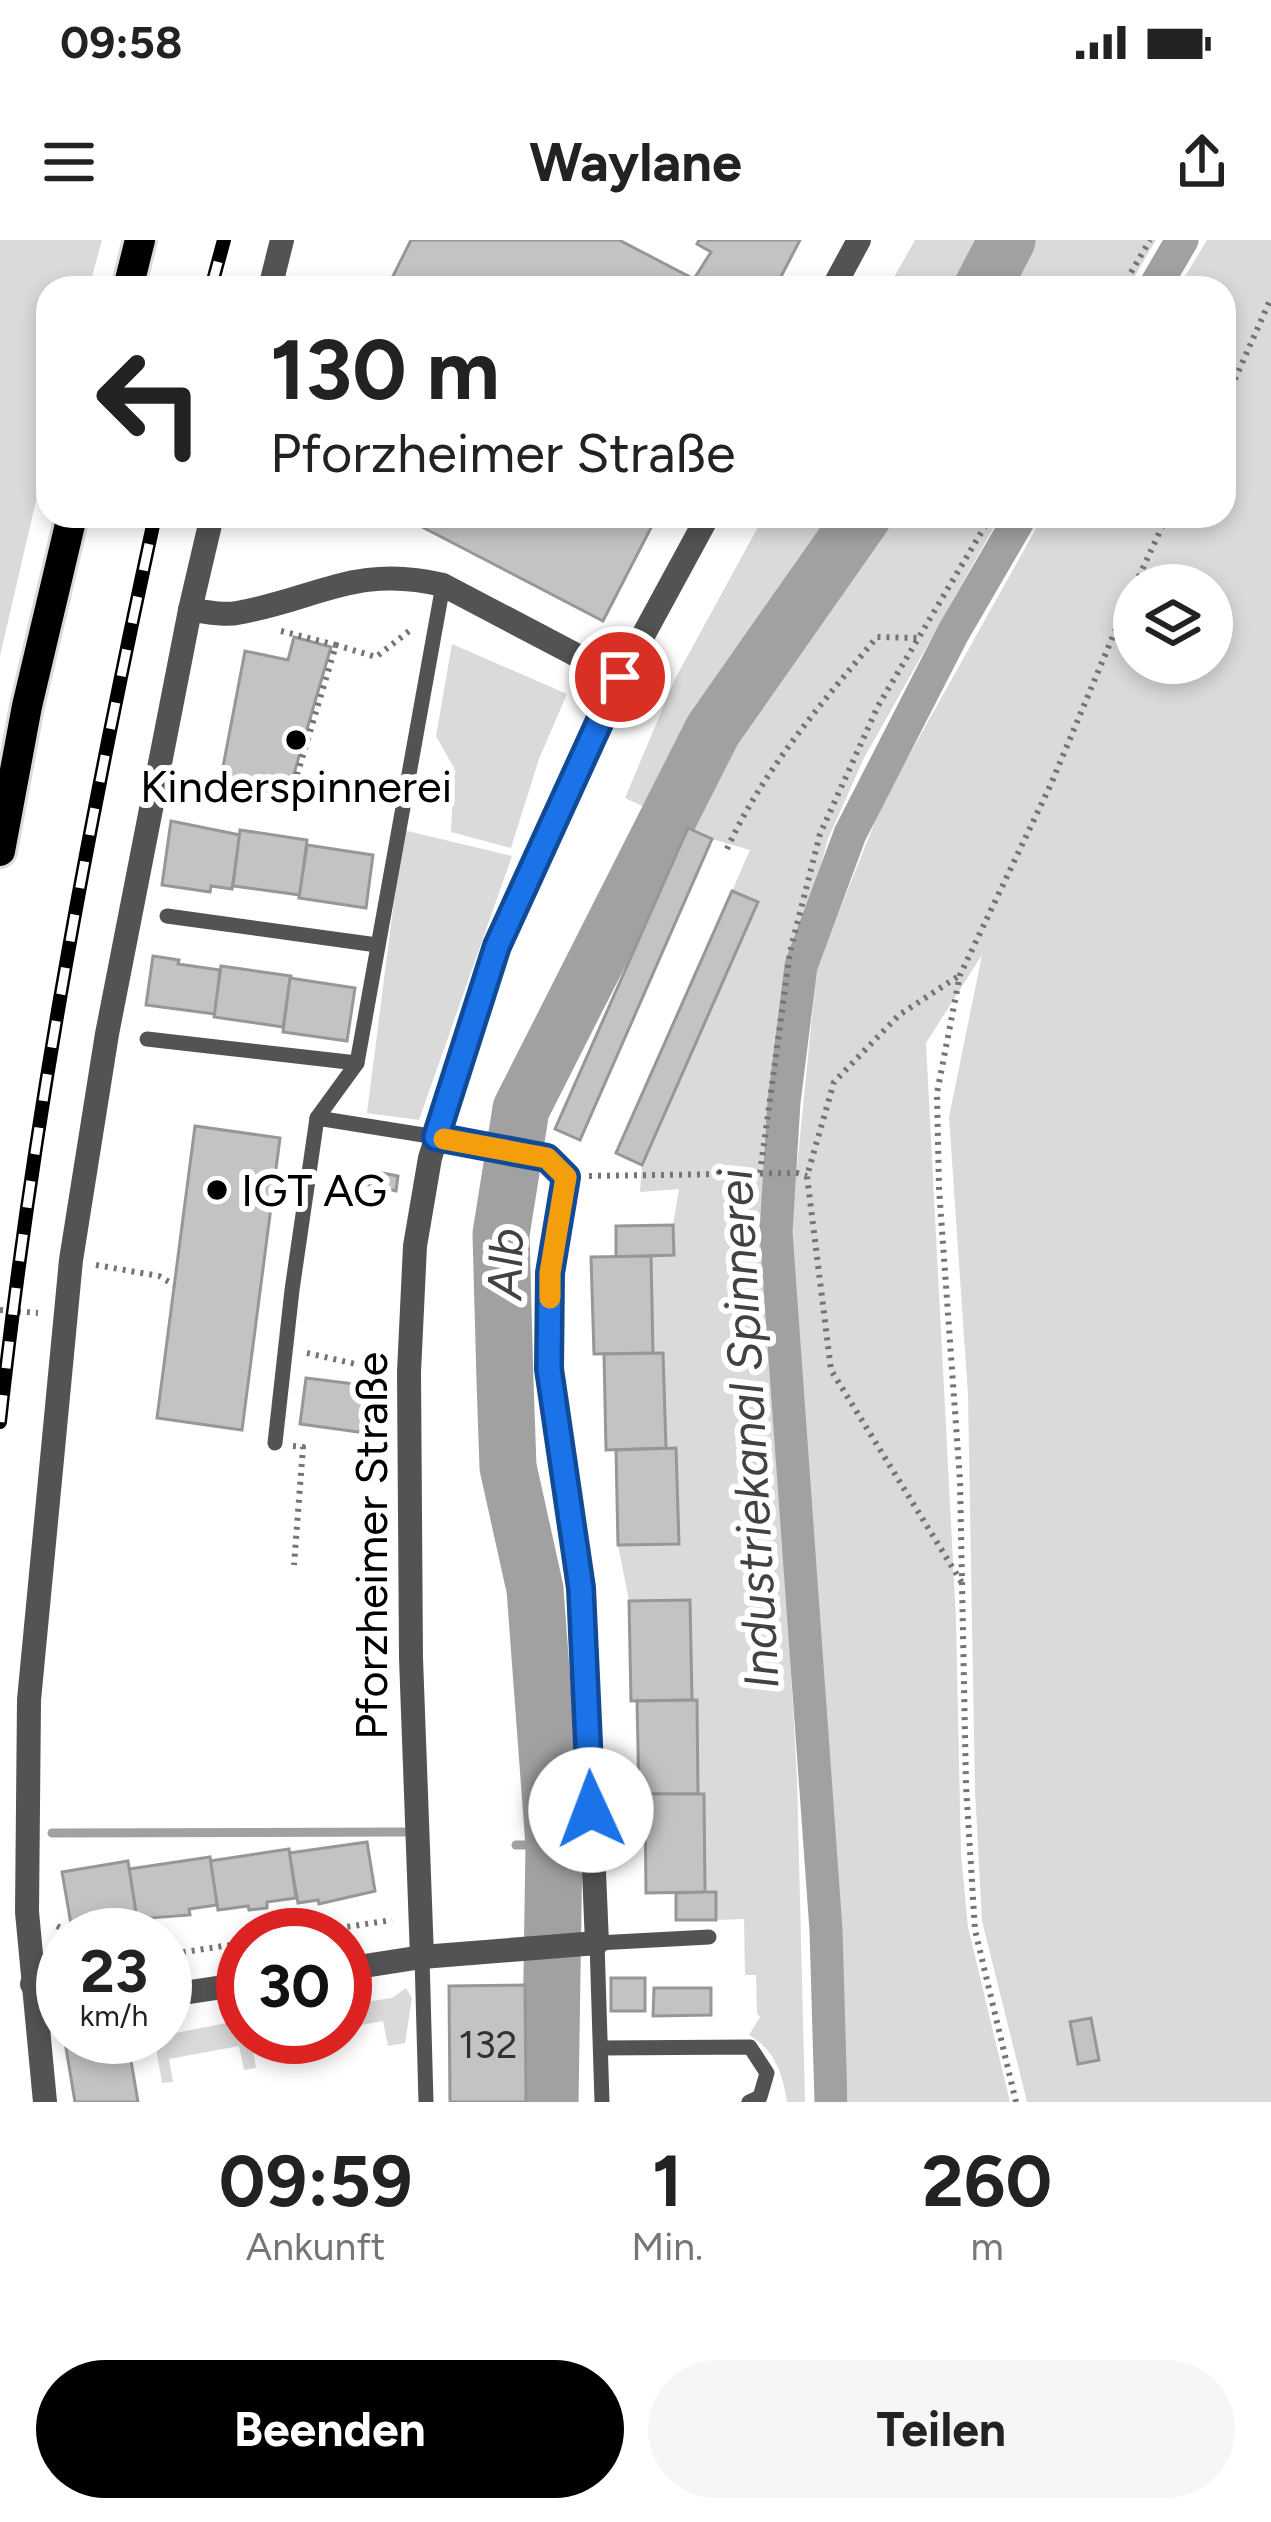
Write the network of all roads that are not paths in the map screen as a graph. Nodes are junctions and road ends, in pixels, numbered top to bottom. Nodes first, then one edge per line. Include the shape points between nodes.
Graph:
1 (140, 240) edge
2 (282, 240) edge
3 (859, 240) edge
4 (131, 276) edge
5 (273, 276) edge
6 (840, 276) edge
7 (69, 528) edge
8 (209, 528) edge
9 (701, 528) edge
10 (443, 585) junction
11 (190, 610) junction
12 (620, 677) junction
13 (0, 851) edge
14 (167, 916) dead end
15 (377, 945) junction
16 (147, 1040) dead end
17 (357, 1063) junction
18 (317, 1118) junction
19 (436, 1137) junction
20 (275, 1443) dead end
21 (709, 1937) dead end
22 (585, 1943) junction
23 (422, 1957) junction
24 (372, 1965) edge
25 (32, 1984) junction
26 (36, 1984) edge
27 (601, 2048) junction
28 (45, 2102) edge
29 (426, 2102) edge
30 (602, 2102) edge
31 (748, 2102) edge

1 - 4 main road
2 - 5 street
3 - 6 street
7 - 13 main road
8 - 11 street
9 - 12 street, Pforzheimer Straße
10 - 11 street via 357,579 233,614
10 - 12 street
10 - 15 lane, Pforzheimer Straße
11 - 25 street via 106,1034 71,1260 29,1700
12 - 19 street, Pforzheimer Straße via 497,946
14 - 15 lane
15 - 17 lane, Pforzheimer Straße
16 - 17 lane
17 - 18 lane, Pforzheimer Straße
18 - 19 lane
18 - 20 lane, Pforzheimer Straße
19 - 22 street via 547,1158 566,1177 550,1273 549,1369 581,1588
19 - 23 street, Pforzheimer Straße via 415,1246 409,1372
21 - 22 lane
22 - 23 street
22 - 27 lane
23 - 24 street
23 - 29 lane
25 - 26 street
25 - 28 street
27 - 30 lane
27 - 31 lane via 750,2047 766,2073 760,2097

